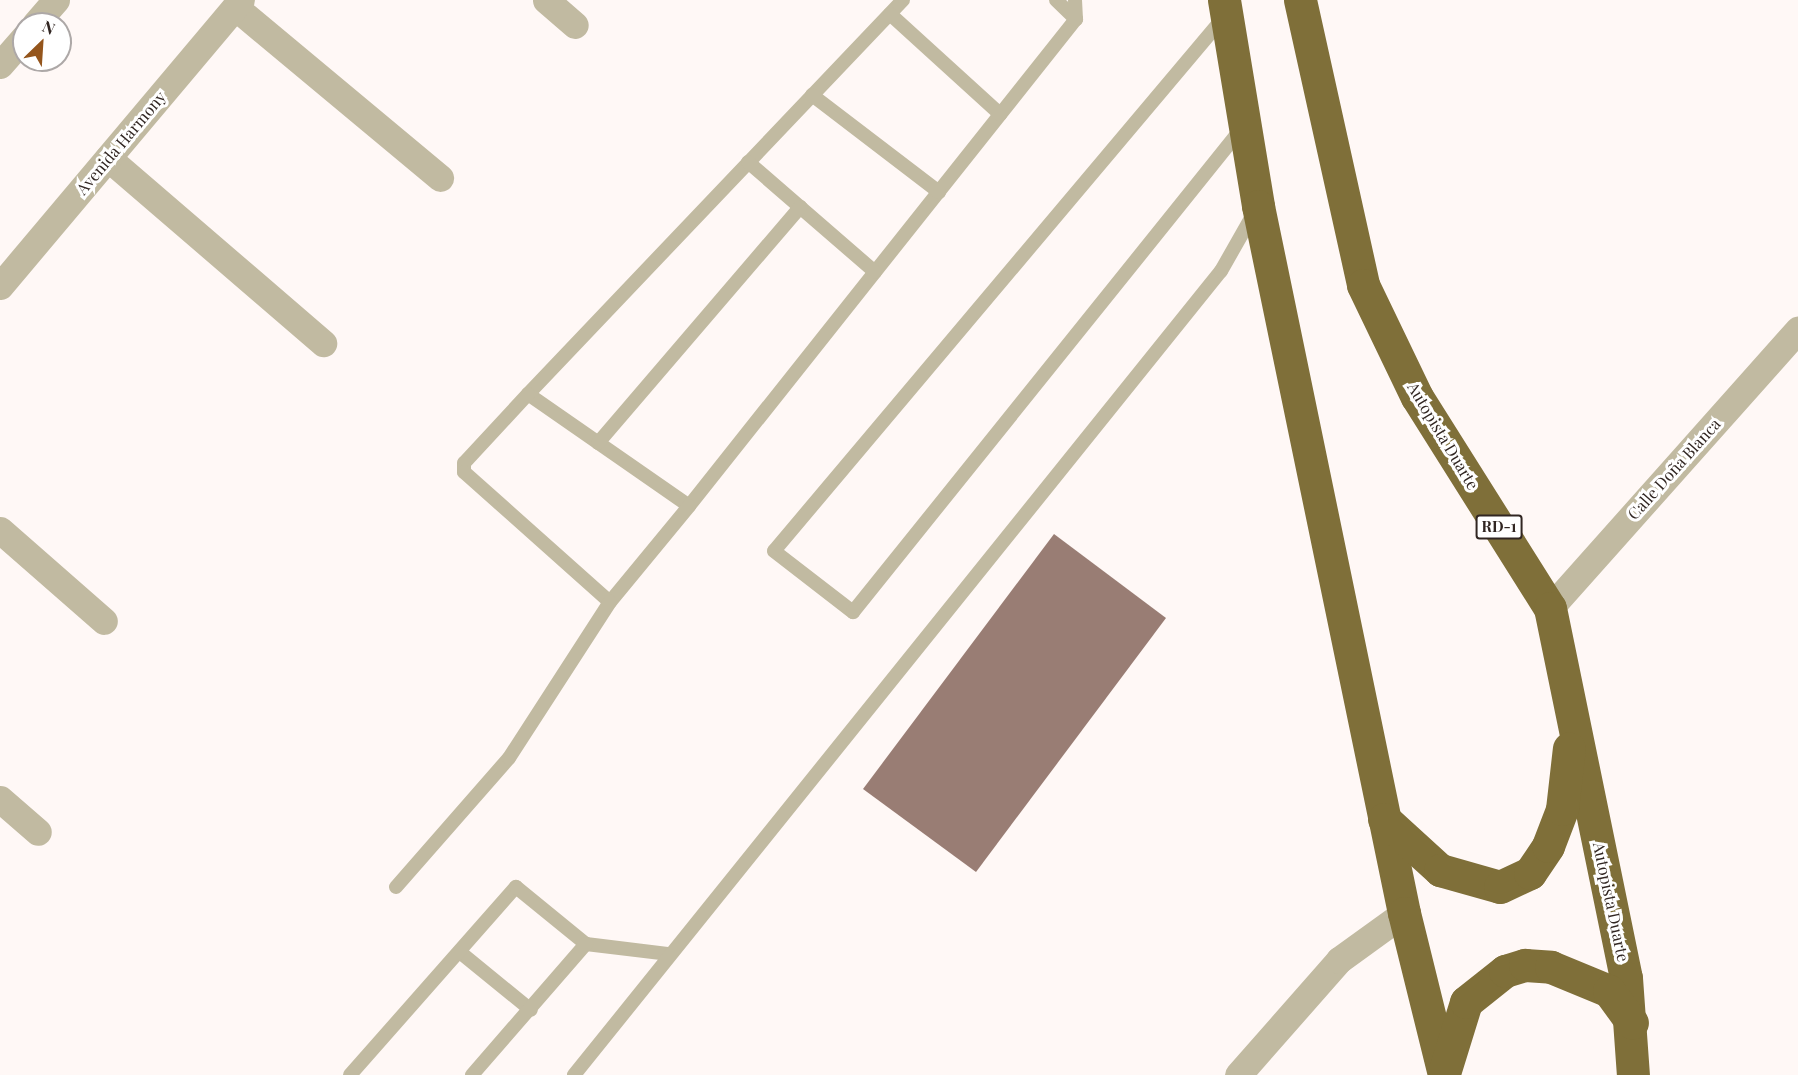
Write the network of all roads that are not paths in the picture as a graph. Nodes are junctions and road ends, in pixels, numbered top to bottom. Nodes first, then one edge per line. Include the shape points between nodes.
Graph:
1 (56, 0) edge
2 (546, 0) edge
3 (903, 0) edge
4 (1056, 0) edge
5 (1076, 0) edge
6 (1300, 0) edge
7 (238, 3) edge
8 (1225, 7) edge
9 (46, 12) edge
10 (890, 14) junction
11 (1076, 18) junction
12 (575, 25) dead end
13 (12, 50) edge
14 (0, 64) edge
15 (813, 95) junction
16 (1000, 114) junction
17 (1244, 124) junction
18 (108, 158) junction
19 (748, 162) junction
20 (440, 178) dead end
21 (939, 192) junction
22 (1258, 206) junction
23 (800, 207) junction
24 (874, 272) junction
25 (0, 286) edge
26 (1798, 330) edge
27 (323, 343) dead end
28 (528, 393) junction
29 (598, 442) junction
30 (689, 506) junction
31 (0, 530) edge
32 (610, 602) junction
33 (1550, 608) junction
34 (104, 621) dead end
35 (1570, 705) junction
36 (0, 799) edge
37 (1384, 819) junction
38 (38, 832) dead end
39 (396, 886) dead end
40 (1404, 913) junction
41 (586, 944) junction
42 (461, 953) junction
43 (669, 954) junction
44 (531, 1010) junction
45 (1632, 1023) junction
46 (350, 1075) edge
47 (472, 1075) edge
48 (574, 1075) edge
49 (1238, 1075) edge
50 (1444, 1075) edge
51 (1633, 1075) edge

1 - 9 street
2 - 12 street
3 - 10 lane
4 - 11 lane
5 - 11 lane
6 - 33 highway, Autopista Duarte / RD-1 via 1363,285 1417,397
7 - 18 street, Avenida Harmony
7 - 20 street
8 - 17 highway
8 - 17 lane via 774,551 853,612
10 - 15 lane
10 - 16 lane
11 - 16 lane
13 - 14 street
15 - 19 lane
15 - 21 lane
16 - 21 lane
17 - 22 highway
18 - 25 street, Avenida Harmony
18 - 27 street
19 - 23 lane
19 - 28 lane
21 - 24 lane
22 - 37 highway
22 - 43 lane via 1221,271
23 - 24 lane
23 - 29 lane
24 - 30 lane
26 - 33 street, Calle Doña Blanca
28 - 29 lane
28 - 32 lane via 464,463 464,471
29 - 30 lane
30 - 32 lane
31 - 34 street
32 - 39 lane via 509,758
33 - 35 highway, Autopista Duarte / RD-1
35 - 37 highway via 1562,809 1548,846 1530,873 1500,887 1473,884 1440,870
35 - 45 highway, Autopista Duarte / RD-1
36 - 38 street
37 - 40 highway
40 - 49 street via 1338,960
40 - 50 highway
41 - 42 lane via 516,887
41 - 43 lane
41 - 44 lane
42 - 44 lane
42 - 46 lane
43 - 48 lane
44 - 47 lane
45 - 50 highway via 1609,991 1551,967 1526,965 1504,971 1466,1002
45 - 51 highway, Autopista Duarte / RD-1

